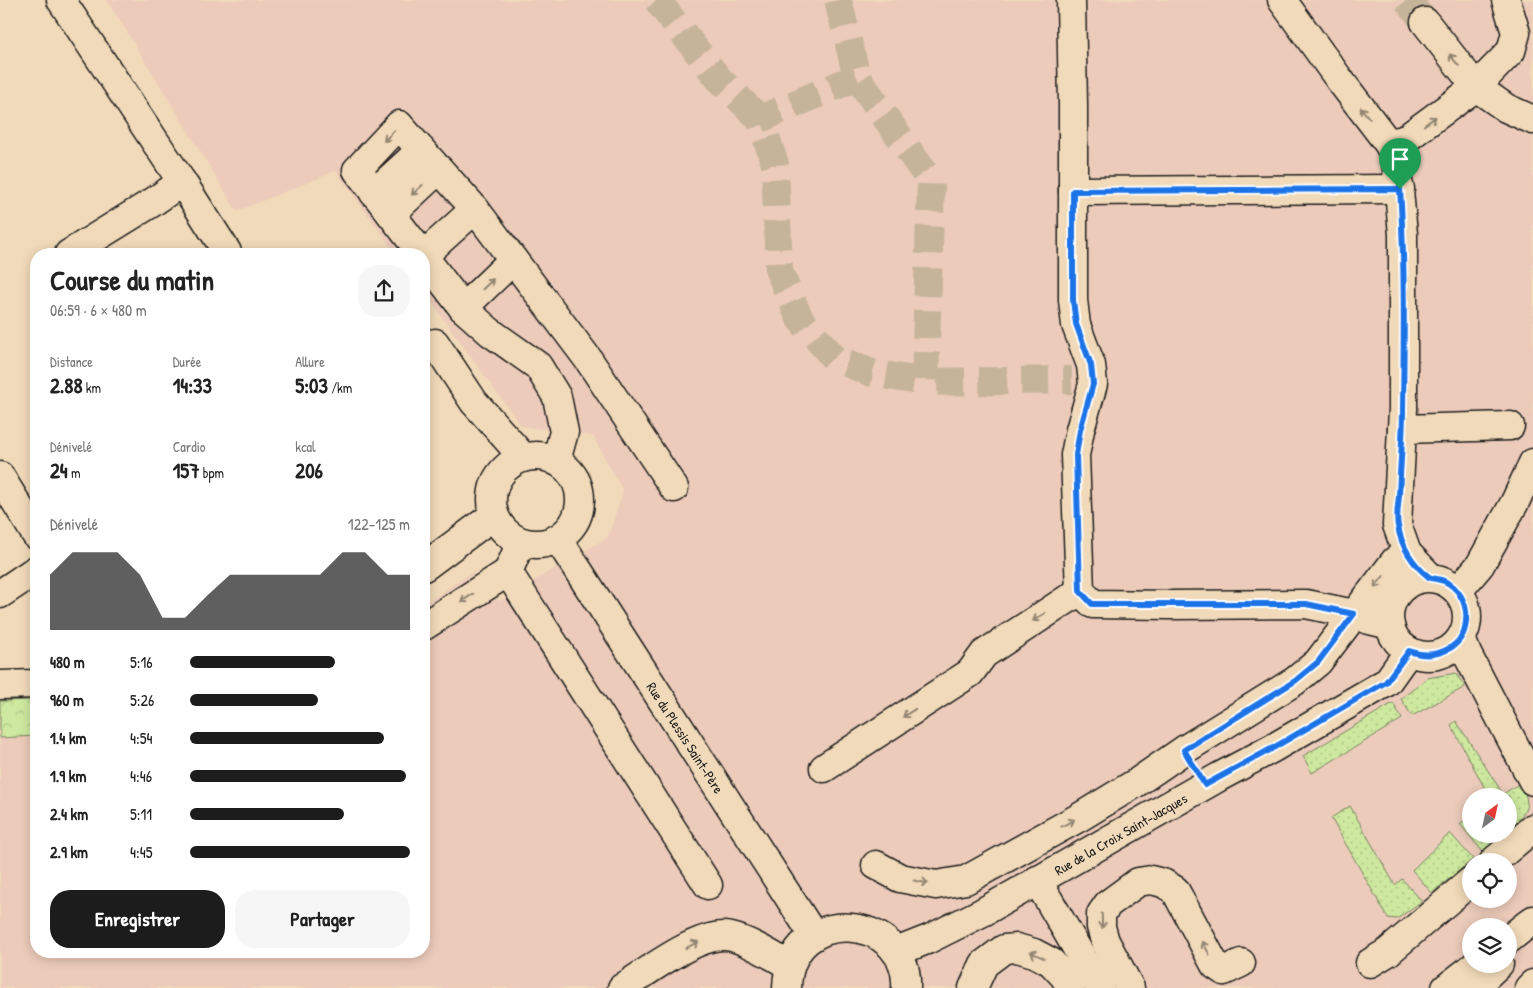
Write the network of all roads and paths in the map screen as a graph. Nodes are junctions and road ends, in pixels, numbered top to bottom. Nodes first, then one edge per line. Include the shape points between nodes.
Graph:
1 (61, 0) edge
2 (1071, 0) edge
3 (1282, 0) edge
4 (1506, 0) edge
5 (1425, 22) tunnel mouth
6 (1476, 87) junction
7 (1533, 120) edge
8 (1388, 142) junction
9 (421, 150) junction
10 (439, 169) junction
11 (182, 182) junction
12 (1400, 189) junction
13 (1073, 191) junction
14 (383, 203) junction
15 (475, 210) junction
16 (79, 248) edge
17 (224, 248) edge
18 (418, 248) edge
19 (430, 249) edge
20 (513, 260) junction
21 (430, 264) edge
22 (463, 308) junction
23 (435, 343) dead end
24 (1510, 426) dead end
25 (1402, 429) junction
26 (523, 457) junction
27 (556, 461) junction
28 (1533, 463) edge
29 (0, 476) edge
30 (674, 488) dead end
31 (494, 515) junction
32 (30, 525) edge
33 (558, 539) junction
34 (520, 542) junction
35 (1407, 553) junction
36 (430, 563) edge
37 (508, 572) junction
38 (30, 574) edge
39 (1430, 578) junction
40 (1458, 591) junction
41 (0, 594) edge
42 (1086, 598) junction
43 (1354, 614) junction
44 (430, 622) edge
45 (1390, 625) junction
46 (1461, 638) junction
47 (1409, 651) junction
48 (30, 684) edge
49 (0, 685) edge
50 (1184, 750) junction
51 (824, 768) dead end
52 (1533, 781) edge
53 (1205, 785) junction
54 (1533, 828) edge
55 (1503, 853) edge
56 (876, 864) dead end
57 (1037, 880) junction
58 (708, 885) dead end
59 (1462, 889) edge
60 (983, 912) junction
61 (1533, 920) edge
62 (1517, 933) edge
63 (1533, 933) edge
64 (814, 936) junction
65 (1517, 948) edge
66 (1004, 949) junction
67 (896, 952) junction
68 (1370, 963) dead end
69 (1241, 964) dead end
70 (1465, 973) edge
71 (1489, 973) edge
72 (789, 977) edge
73 (1533, 984) edge
74 (622, 988) edge
75 (906, 988) edge
76 (973, 988) edge
77 (1071, 988) edge
78 (1100, 988) edge
79 (1130, 988) edge
80 (1446, 988) edge
81 (1473, 988) edge
82 (1529, 988) edge

1 - 11 main road
2 - 13 main road
8 -> 3 main road
4 - 6 main road via 1516,33 1511,51
6 -> 5 main road
6 - 7 main road via 1506,108
8 -> 6 main road via 1404,140
8 - 12 main road via 1396,158
9 - 10 main road
9 - 14 main road
9 -> 14 main road via 399,125 357,170
10 -> 14 main road
10 - 15 main road
11 - 16 main road
11 - 17 main road
12 - 13 main road
12 - 25 main road via 1403,243
13 - 42 main road via 1073,300 1076,324 1091,365 1093,384 1076,455
14 - 18 main road
15 - 19 main road
15 - 20 main road
22 -> 20 main road
20 - 30 main road via 588,359
21 - 22 main road
22 - 27 main road via 538,366 558,397 564,432
23 - 26 main road via 474,402
24 - 25 main road
25 - 35 main road via 1397,526
26 - 27 main road via 537,456
26 - 31 main road via 510,464 493,487
27 - 33 main road via 573,476 579,489 580,503 577,518
28 - 40 main road via 1516,502 1480,565
29 - 32 main road
31 - 34 main road via 500,527
31 - 36 main road
33 - 34 main road via 533,545
33 - 64 main road, Rue du Plessis Saint-Père
34 - 37 main road
35 - 39 main road
35 -> 43 main road via 1395,561
37 -> 44 main road
37 - 58 main road
38 - 41 main road
39 - 40 main road via 1445,582
39 - 45 main road via 1413,581 1398,591 1390,607
40 - 46 main road via 1466,606 1466,623
42 - 43 main road via 1306,604
42 -> 51 main road via 984,654 970,673
43 - 45 main road
43 - 50 main road via 1318,662 1295,681
45 - 47 main road via 1395,637
46 - 47 main road via 1449,649 1434,655
46 - 52 main road via 1466,654
47 - 53 main road, Rue de la Croix Saint-Jacques via 1386,682
48 - 49 main road
50 - 53 main road
56 -> 50 main road via 900,878 936,885 966,880 1080,817
53 - 57 main road, Rue de la Croix Saint-Jacques
54 - 55 main road
57 - 60 main road, Rue de la Croix Saint-Jacques
57 - 78 main road
59 - 68 main road via 1388,952
60 - 66 main road
60 - 67 main road, Rue de la Croix Saint-Jacques
61 - 62 main road
63 - 65 main road
64 - 67 main road via 843,927 858,928 872,932
64 - 72 main road via 796,954
66 - 76 main road via 984,964
77 -> 66 main road via 1051,962 1017,948
67 - 75 main road via 903,967
69 -> 79 main road via 1224,971 1215,965 1175,890 1164,882 1138,882 1108,904 1101,914 1105,941
70 - 80 main road
71 - 81 main road
74 -> 72 main road via 682,950 706,938 726,936 758,947
73 - 82 main road

